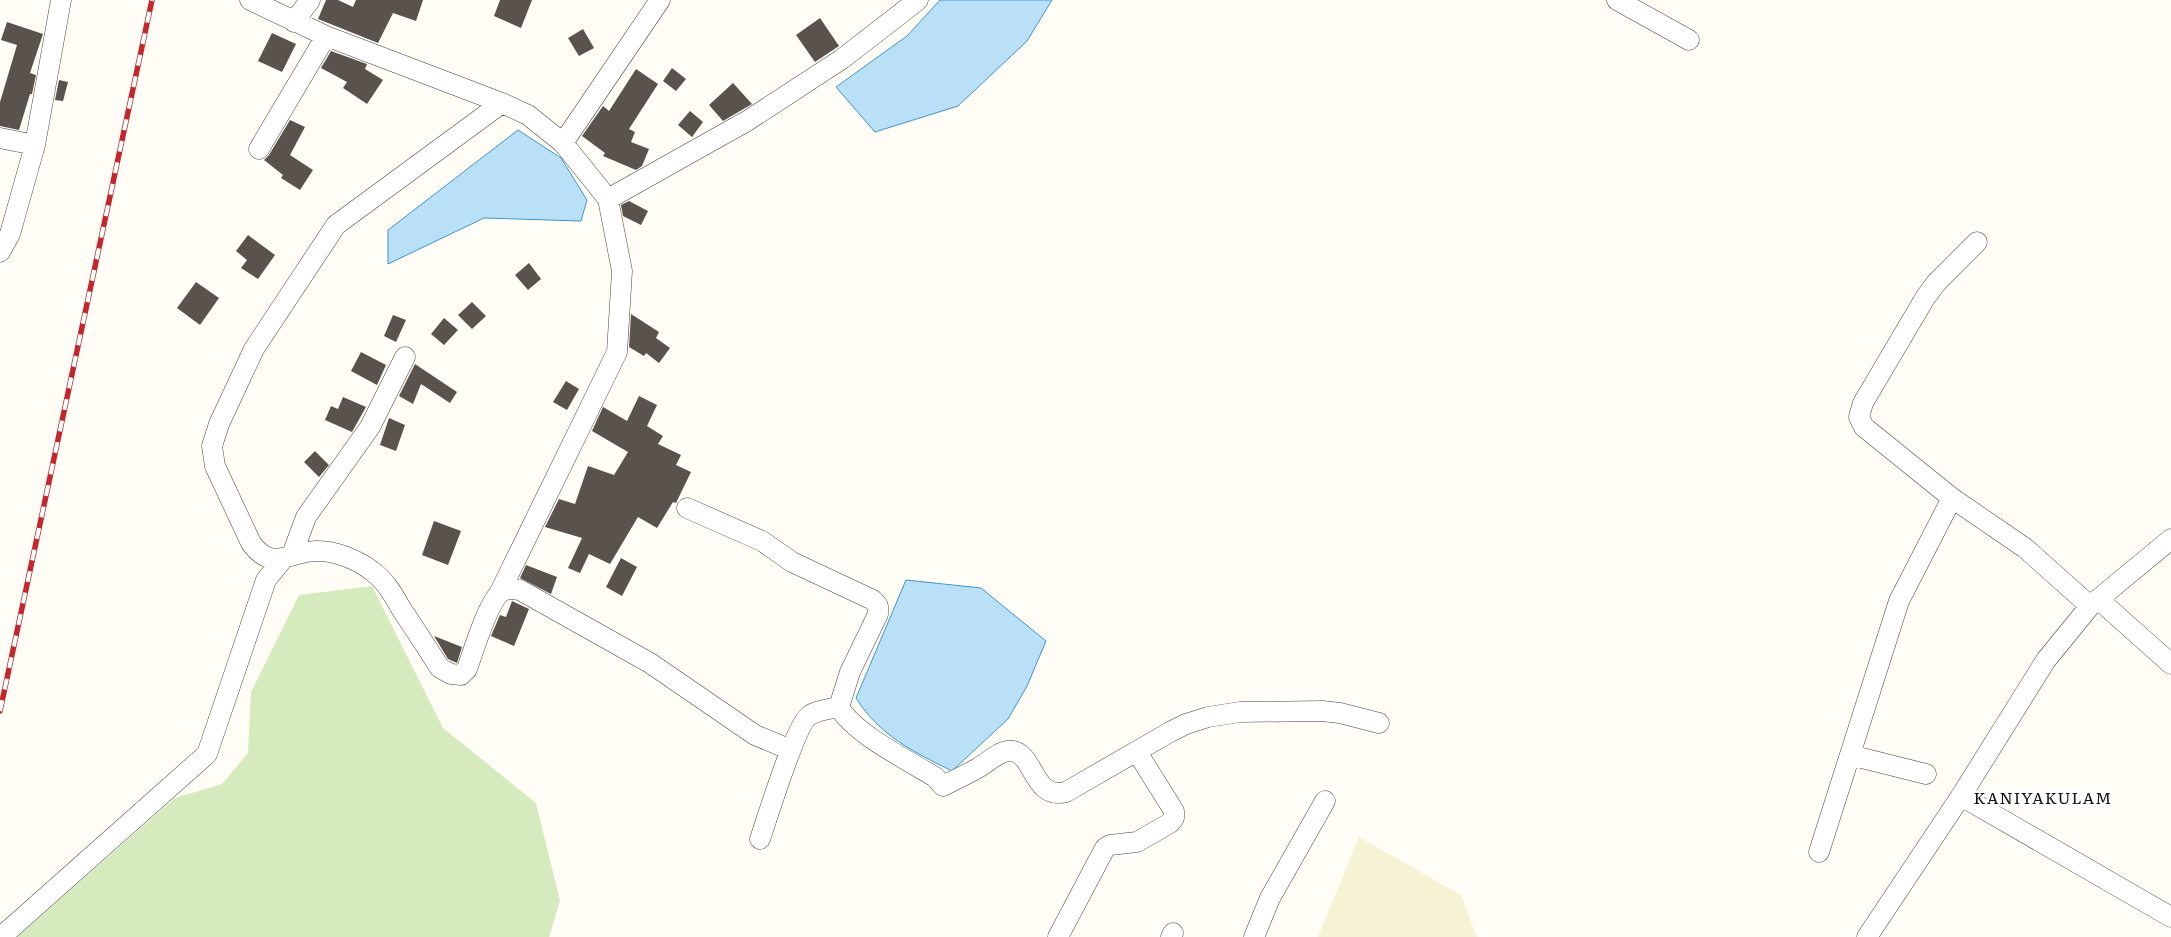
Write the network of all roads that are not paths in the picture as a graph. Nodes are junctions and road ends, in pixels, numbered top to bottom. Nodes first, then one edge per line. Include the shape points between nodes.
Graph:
1 (61, 0) edge
2 (250, 0) edge
3 (310, 0) edge
4 (660, 0) edge
5 (918, 0) edge
6 (1617, 0) edge
7 (294, 22) junction
8 (326, 36) junction
9 (1689, 40) dead end
10 (502, 104) junction
11 (0, 138) edge
12 (563, 144) junction
13 (35, 146) junction
14 (259, 149) dead end
15 (608, 199) junction
16 (1977, 242) dead end
17 (0, 252) edge
18 (405, 356) dead end
19 (1952, 498) junction
20 (687, 508) dead end
21 (2171, 539) edge
22 (287, 557) junction
23 (499, 594) junction
24 (2094, 602) junction
25 (2171, 664) edge
26 (839, 706) junction
27 (1379, 723) dead end
28 (791, 750) junction
29 (1137, 752) junction
30 (1850, 754) junction
31 (1926, 774) dead end
32 (1961, 796) junction
33 (1325, 801) dead end
34 (760, 839) dead end
35 (1819, 852) dead end
36 (2171, 917) edge
37 (1, 937) edge
38 (1058, 937) edge
39 (1254, 937) edge
40 (1867, 937) edge

1 - 13 street
2 - 7 street
3 - 7 street
4 - 12 street
5 - 15 street via 842,59 747,121
6 - 9 street
7 - 8 street
8 - 10 street
8 - 14 street
10 - 12 street via 528,115
10 - 22 street via 336,225 254,349 219,424 212,446 215,466 259,554 268,558
11 - 13 street
12 - 15 street
13 - 17 street via 10,234
15 - 23 street via 622,271 617,352
16 - 19 street via 1925,298 1859,413 1864,427
18 - 22 street via 370,427 306,517
19 - 24 street via 2025,548
19 - 30 street via 1899,601
20 - 26 street via 762,541 792,562 876,603 878,614 850,672
21 - 24 street
22 - 23 street via 330,551 373,571 385,583 440,668 451,674 461,675 467,669 491,604
22 - 37 street via 266,580 207,754
23 - 28 street via 507,589 520,590 650,663 755,735
24 - 25 street
24 - 32 street via 2046,660
26 - 28 street via 808,716
26 - 29 street via 865,733 935,777 943,786 1011,751 1022,756 1044,788 1057,794
27 - 29 street via 1322,711 1240,712 1186,724
28 - 34 street
29 - 38 street via 1174,811 1174,818 1137,842 1105,848
30 - 31 street
30 - 35 street
32 - 36 street
32 - 40 street
33 - 39 street via 1270,898

